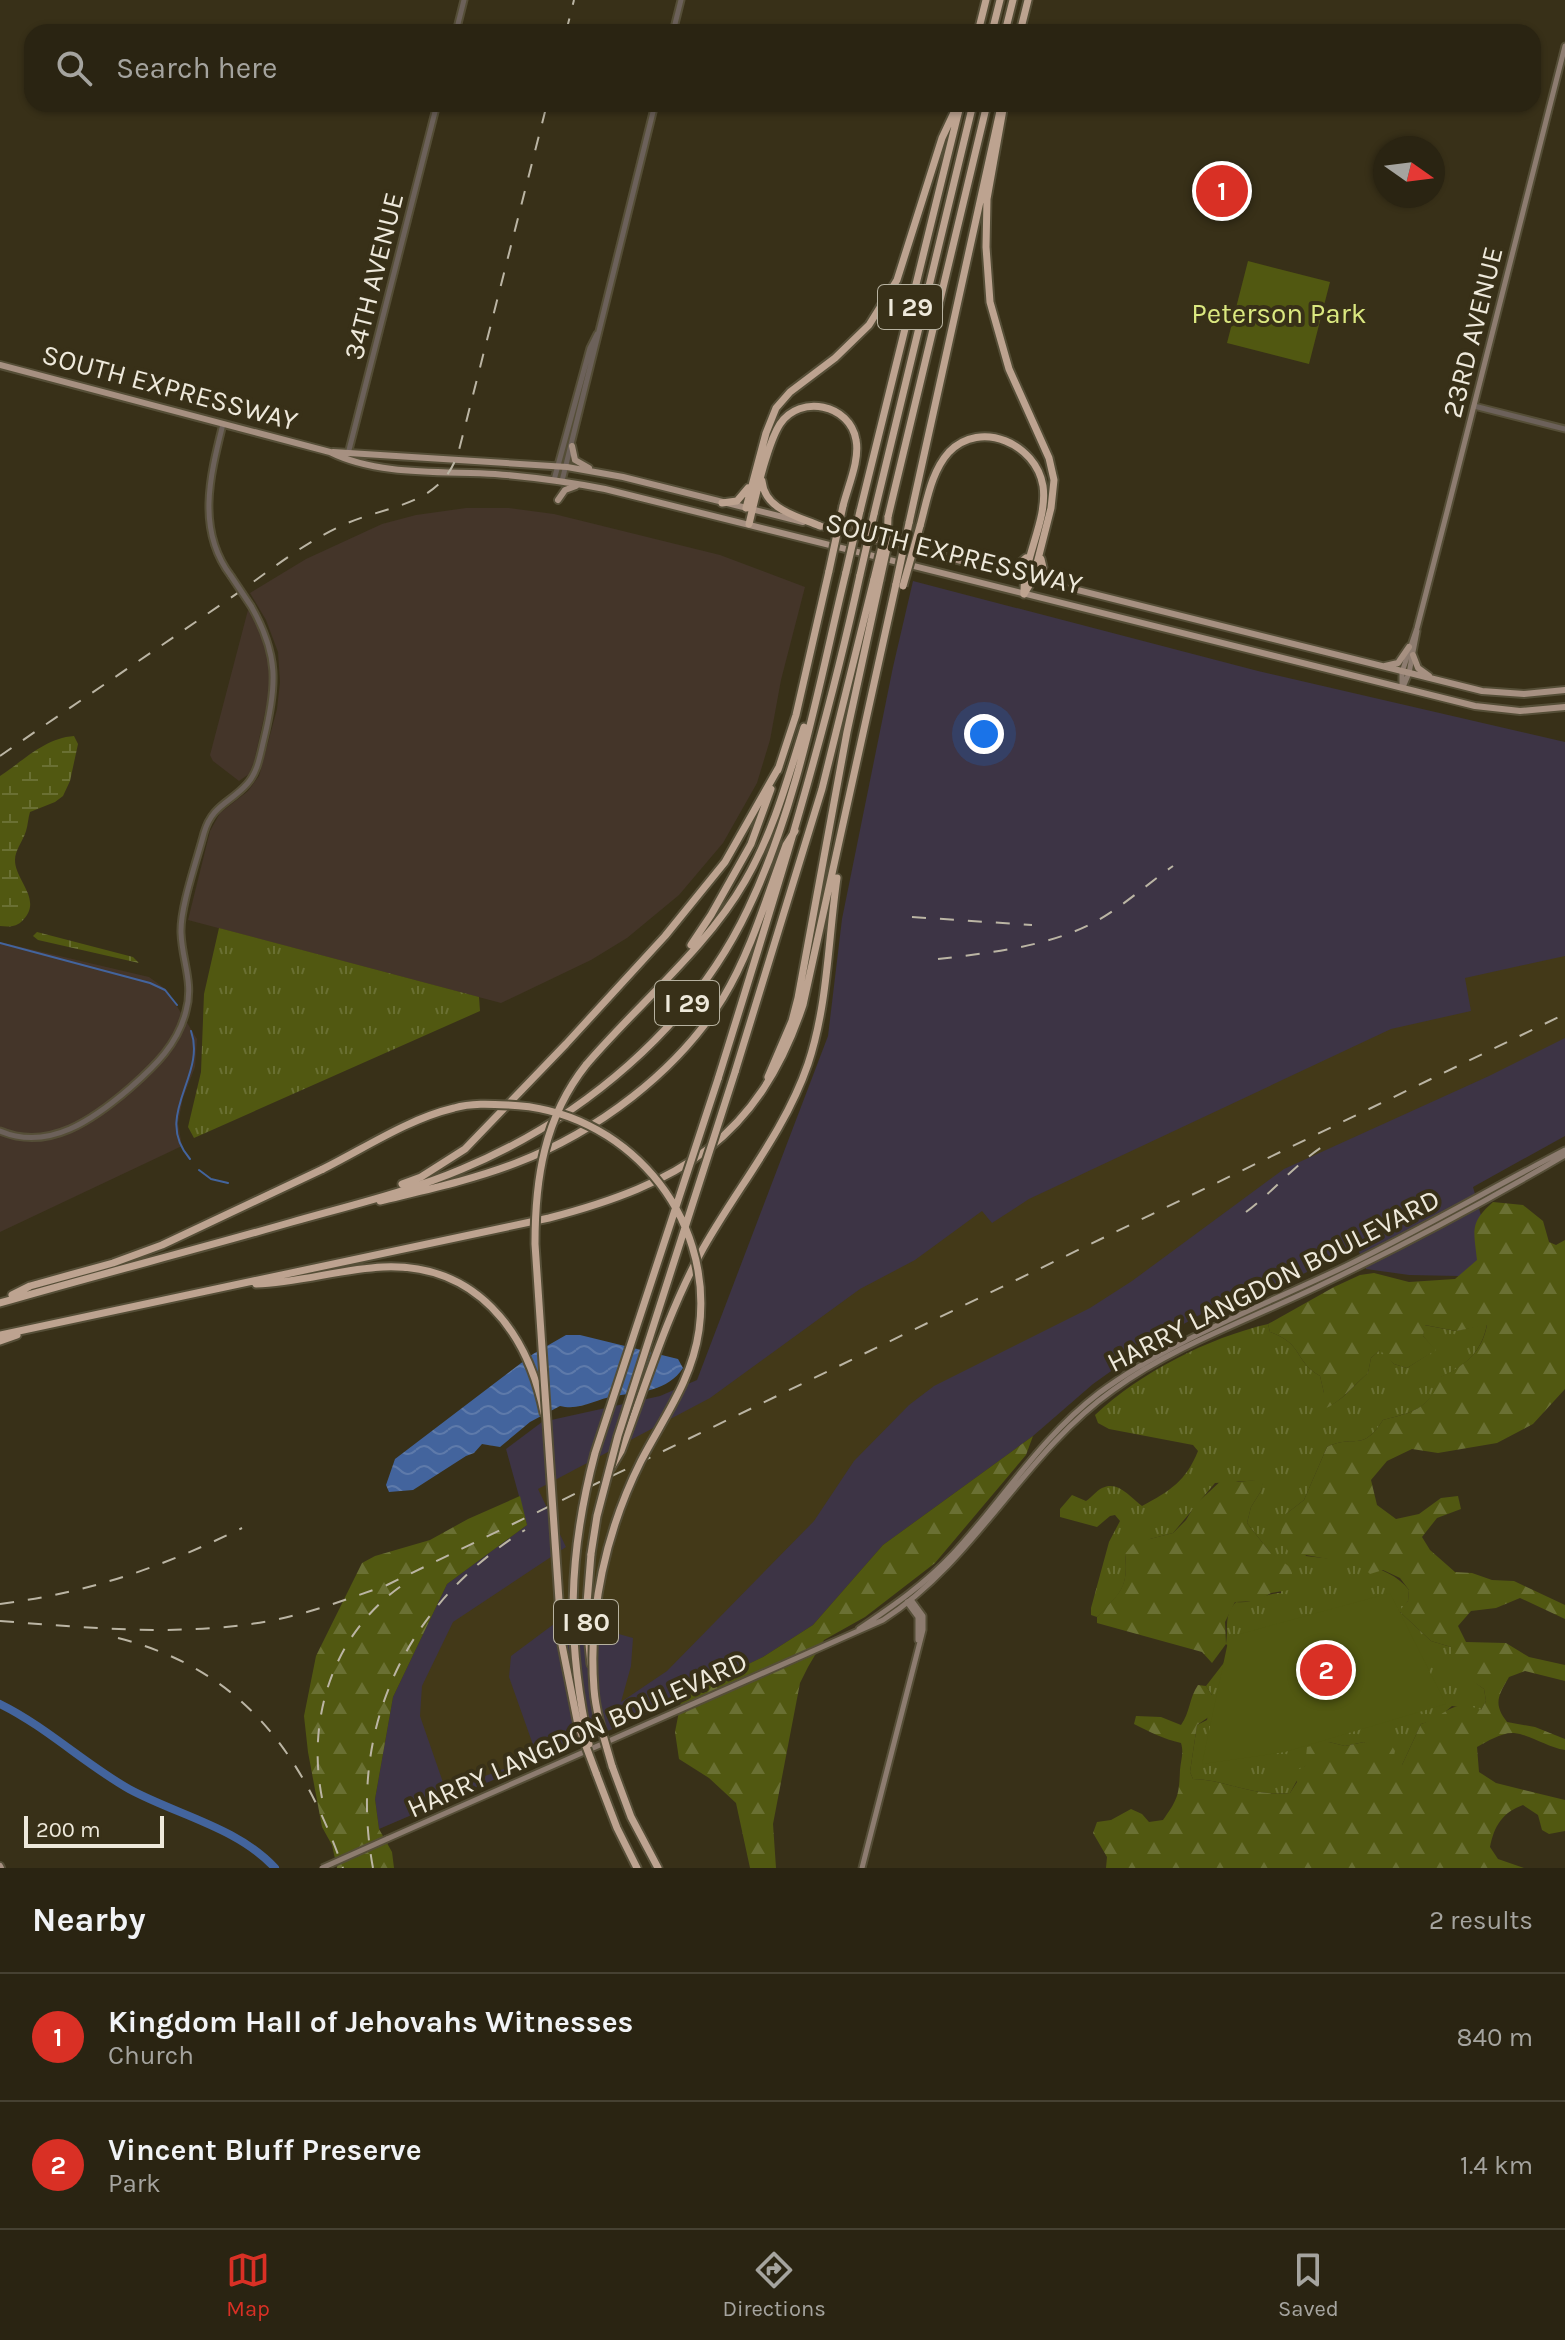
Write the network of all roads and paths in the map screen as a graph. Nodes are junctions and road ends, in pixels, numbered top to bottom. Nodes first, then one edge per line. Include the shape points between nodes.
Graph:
1 (464, 0) edge
2 (681, 0) edge
3 (986, 0) edge
4 (1000, 0) edge
5 (1013, 0) edge
6 (1028, 0) edge
7 (458, 24) edge
8 (675, 24) edge
9 (980, 24) edge
10 (994, 24) edge
11 (1007, 24) edge
12 (1022, 24) edge
13 (1565, 46) edge
14 (435, 112) edge
15 (653, 112) edge
16 (955, 112) edge
17 (957, 112) edge
18 (971, 112) edge
19 (985, 112) edge
20 (1001, 112) edge
21 (1002, 112) edge
22 (598, 333) junction
23 (0, 365) edge
24 (1474, 406) junction
25 (223, 424) junction
26 (1565, 429) edge
27 (572, 446) junction
28 (347, 456) junction
29 (559, 466) junction
30 (567, 467) junction
31 (599, 473) junction
32 (759, 473) junction
33 (554, 480) junction
34 (562, 481) junction
35 (588, 486) junction
36 (558, 500) dead end
37 (722, 503) junction
38 (749, 509) junction
39 (749, 524) junction
40 (820, 526) junction
41 (1043, 539) junction
42 (1033, 541) junction
43 (1002, 572) junction
44 (1023, 577) junction
45 (877, 579) junction
46 (1033, 579) junction
47 (899, 585) junction
48 (1066, 588) junction
49 (1024, 594) junction
50 (1417, 628) junction
51 (1409, 647) junction
52 (827, 652) junction
53 (1413, 655) junction
54 (1378, 666) junction
55 (1406, 672) junction
56 (1439, 681) junction
57 (1402, 688) junction
58 (1565, 690) edge
59 (1565, 707) edge
60 (779, 767) junction
61 (846, 816) junction
62 (795, 831) junction
63 (677, 965) junction
64 (758, 1097) junction
65 (0, 1131) edge
66 (1565, 1153) edge
67 (367, 1201) junction
68 (335, 1210) junction
69 (237, 1284) junction
70 (0, 1302) edge
71 (0, 1338) edge
72 (546, 1424) junction
73 (608, 1473) junction
74 (921, 1593) junction
75 (909, 1600) junction
76 (898, 1610) junction
77 (917, 1611) junction
78 (848, 1636) junction
79 (594, 1690) junction
80 (596, 1773) junction
81 (322, 1868) edge
82 (637, 1868) edge
83 (658, 1868) edge
84 (862, 1868) edge

1 - 7 street
2 - 8 street
3 - 9 highway
4 - 10 highway
5 - 11 highway
6 - 12 highway
13 - 24 main road, 23RD AVENUE
14 - 28 street, 34TH AVENUE
15 - 22 street
16 - 32 highway via 891,291 857,338 776,408
17 - 52 highway, I 29, bridge
18 - 62 highway, bridge via 840,667
19 - 45 highway, bridge
20 - 47 highway, I 29, bridge
21 - 41 highway via 987,199 987,279 1009,369 1053,470
22 - 27 street
22 - 29 street
23 - 25 main road, SOUTH EXPRESSWAY
24 - 26 street
24 - 50 main road, 23RD AVENUE
25 - 28 main road, SOUTH EXPRESSWAY
25 - 65 street, bridge via 208,510 214,543 265,632 275,682 254,774 207,825 182,918 188,1004 177,1036 158,1062 100,1113 72,1128 31,1138
27 - 30 street
27 - 31 main road via 577,462
28 - 29 main road, SOUTH EXPRESSWAY
28 - 33 main road, SOUTH EXPRESSWAY via 404,469
29 - 30 main road, SOUTH EXPRESSWAY
29 - 33 street
30 - 31 main road, SOUTH EXPRESSWAY
30 - 34 street
31 - 37 main road, SOUTH EXPRESSWAY
32 - 37 highway via 741,499
32 - 38 highway
32 - 40 highway via 774,505
32 - 60 highway, bridge via 778,428 795,410 832,410 848,422 857,444 796,715
33 - 34 main road, SOUTH EXPRESSWAY
34 - 35 main road, SOUTH EXPRESSWAY
35 - 36 main road via 568,487
35 - 39 main road, SOUTH EXPRESSWAY
37 - 38 main road, SOUTH EXPRESSWAY
38 - 39 highway
38 - 40 main road, SOUTH EXPRESSWAY
39 - 49 main road, SOUTH EXPRESSWAY
40 - 43 main road, SOUTH EXPRESSWAY
41 - 46 highway
41 - 48 highway via 1042,571
42 - 43 highway via 1021,564
42 - 44 highway
42 - 47 highway, bridge via 1043,495 1032,460 1015,445 993,437 964,441 951,450 936,474
43 - 44 main road, SOUTH EXPRESSWAY
44 - 46 main road, SOUTH EXPRESSWAY
44 - 49 highway
45 - 64 highway via 798,998
45 - 73 highway, bridge via 822,789
46 - 48 main road, SOUTH EXPRESSWAY
46 - 49 highway
47 - 61 highway, I 29
48 - 54 main road, SOUTH EXPRESSWAY
49 - 57 main road, SOUTH EXPRESSWAY
50 - 51 main road, 23RD AVENUE
50 - 53 main road, 23RD AVENUE
51 - 54 main road via 1398,663
51 - 55 main road, 23RD AVENUE
52 - 63 highway via 767,836 718,921
52 - 67 highway, I 29 via 775,844 748,909 687,1004 612,1079 538,1132 460,1170
53 - 55 main road, 23RD AVENUE
53 - 56 main road via 1421,671
54 - 55 main road, SOUTH EXPRESSWAY
55 - 56 main road, SOUTH EXPRESSWAY
55 - 57 main road, 23RD AVENUE
56 - 58 main road, SOUTH EXPRESSWAY via 1507,694
57 - 59 main road, SOUTH EXPRESSWAY via 1491,709
60 - 63 highway via 751,844
60 - 67 highway via 725,862 566,1044 465,1149 421,1177
61 - 64 highway, I 29 via 803,1005 787,1049
61 - 73 highway, bridge via 819,1021 808,1063 771,1143 681,1292
62 - 68 highway via 724,996 674,1063 598,1120 517,1163
62 - 80 highway, bridge via 595,1453 576,1537 574,1655
63 - 72 highway, bridge via 574,1079 553,1121 537,1177 535,1244
64 - 69 highway, I 29 via 723,1136 681,1168 618,1198 549,1218
66 - 74 main road, HARRY LANGDON BOULEVARD via 1400,1245 1168,1357 1114,1389 1067,1428
66 - 75 main road, HARRY LANGDON BOULEVARD via 1115,1381 1048,1439 961,1546
67 - 68 highway, I 29
68 - 70 highway, I 29
69 - 71 highway, I 29
69 - 72 highway, bridge via 381,1267 435,1273 468,1288 496,1311 522,1347
70 - 79 highway, bridge via 30,1286 162,1245 455,1107 523,1105 563,1112 608,1135 651,1173 680,1217 699,1276 700,1316 681,1392 615,1521 598,1601
72 - 80 highway, bridge via 562,1645 578,1725
73 - 79 highway, I 80, bridge via 587,1585
74 - 75 main road, HARRY LANGDON BOULEVARD
74 - 77 main road
75 - 76 main road, HARRY LANGDON BOULEVARD
75 - 77 main road
75 - 78 main road, HARRY LANGDON BOULEVARD
76 - 77 main road
76 - 78 main road, HARRY LANGDON BOULEVARD
77 - 84 main road via 924,1623
78 - 81 main road, HARRY LANGDON BOULEVARD, bridge
79 - 83 highway, I 80, bridge via 612,1766
80 - 82 highway

